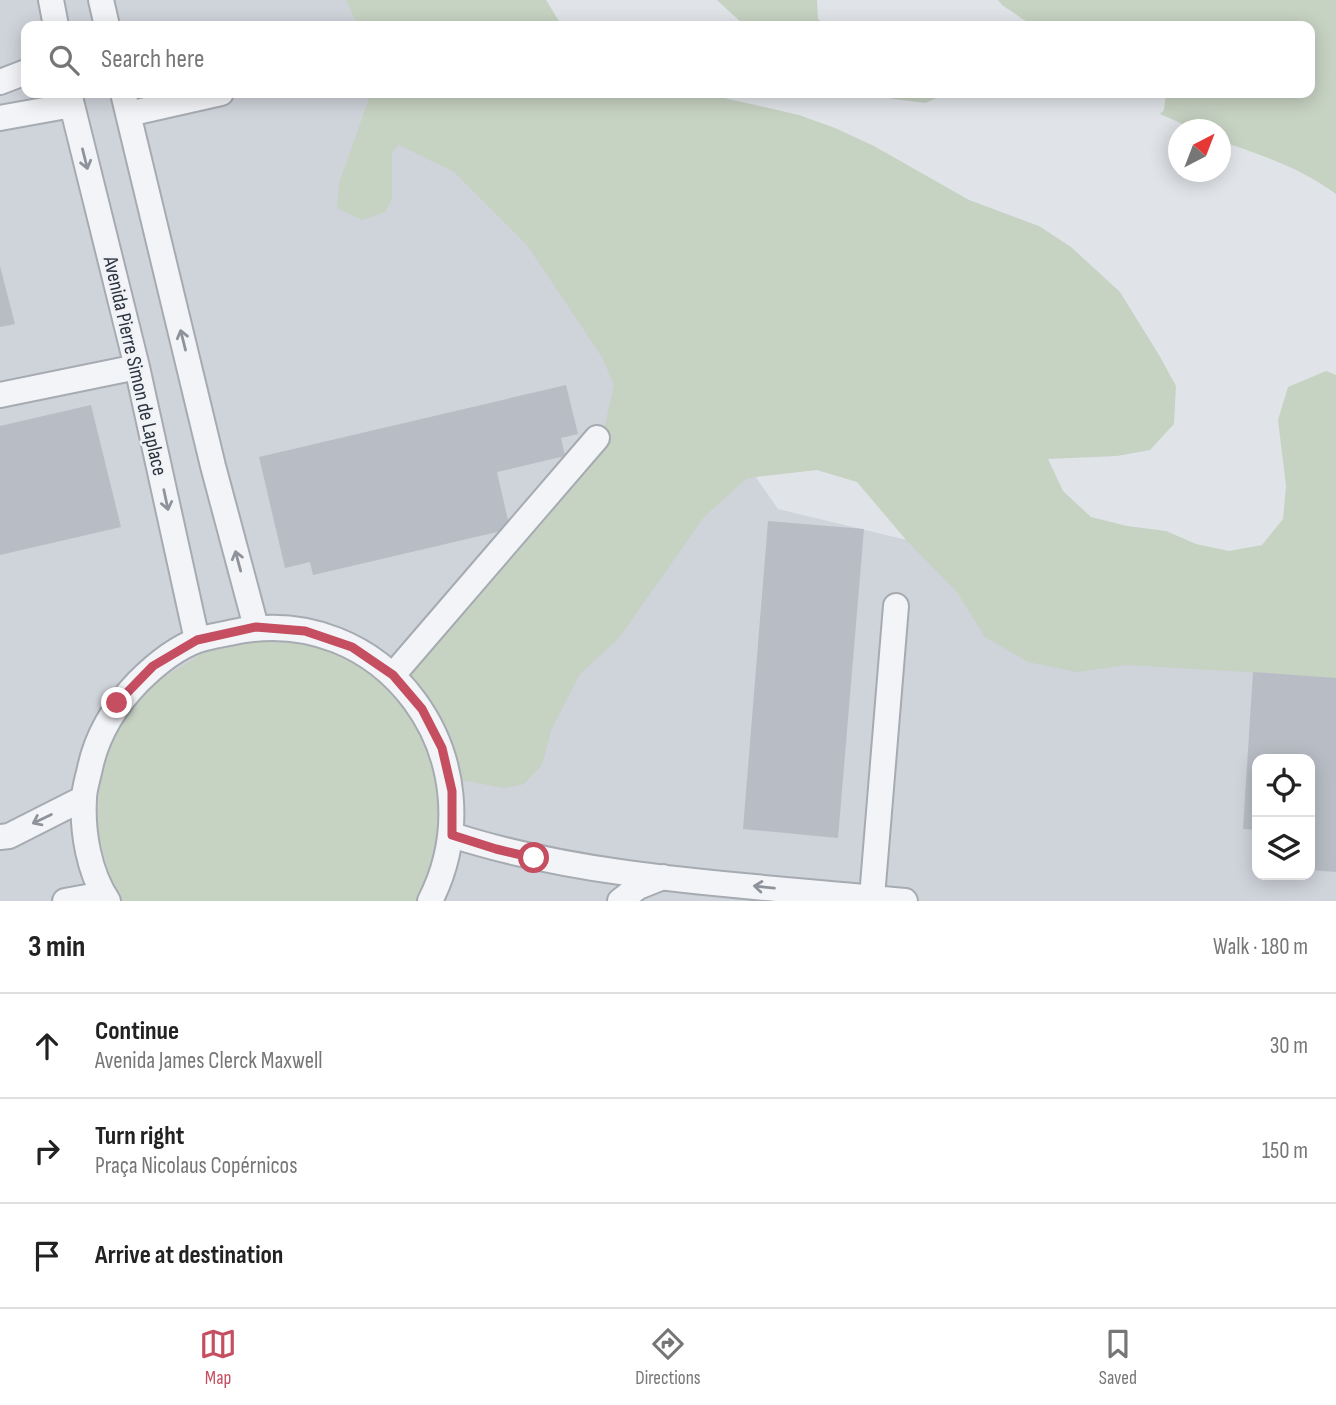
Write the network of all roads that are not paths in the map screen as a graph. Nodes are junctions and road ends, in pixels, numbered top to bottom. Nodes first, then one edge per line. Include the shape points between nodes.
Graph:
1 (51, 0) edge
2 (101, 0) edge
3 (55, 21) edge
4 (106, 21) edge
5 (21, 74) edge
6 (0, 82) edge
7 (174, 98) edge
8 (70, 99) edge
9 (126, 103) edge
10 (0, 118) edge
11 (137, 367) junction
12 (0, 395) edge
13 (597, 438) dead end
14 (895, 606) dead end
15 (256, 627) junction
16 (197, 640) junction
17 (393, 675) junction
18 (83, 798) junction
19 (452, 835) junction
20 (0, 837) edge
21 (663, 877) junction
22 (105, 897) edge
23 (872, 897) junction
24 (65, 901) edge
25 (430, 901) edge
26 (620, 901) edge
27 (905, 901) edge

1 - 3 street
2 - 4 street
5 - 6 street
7 - 9 street
8 - 10 street
8 -> 11 street, Avenida Pierre Simon de Laplace
15 -> 9 street
11 - 12 street
11 -> 16 street, Avenida Pierre Simon de Laplace
13 - 17 street
14 - 23 street
15 - 16 street
15 - 17 street via 305,631 352,647
16 - 18 street via 153,666 117,703 94,748
17 - 19 street via 422,709 442,748 452,791
18 -> 20 street
18 - 22 street via 87,847
19 - 21 street via 534,858
19 - 25 street
23 -> 21 street
21 - 26 street
22 - 24 street
23 - 27 street

